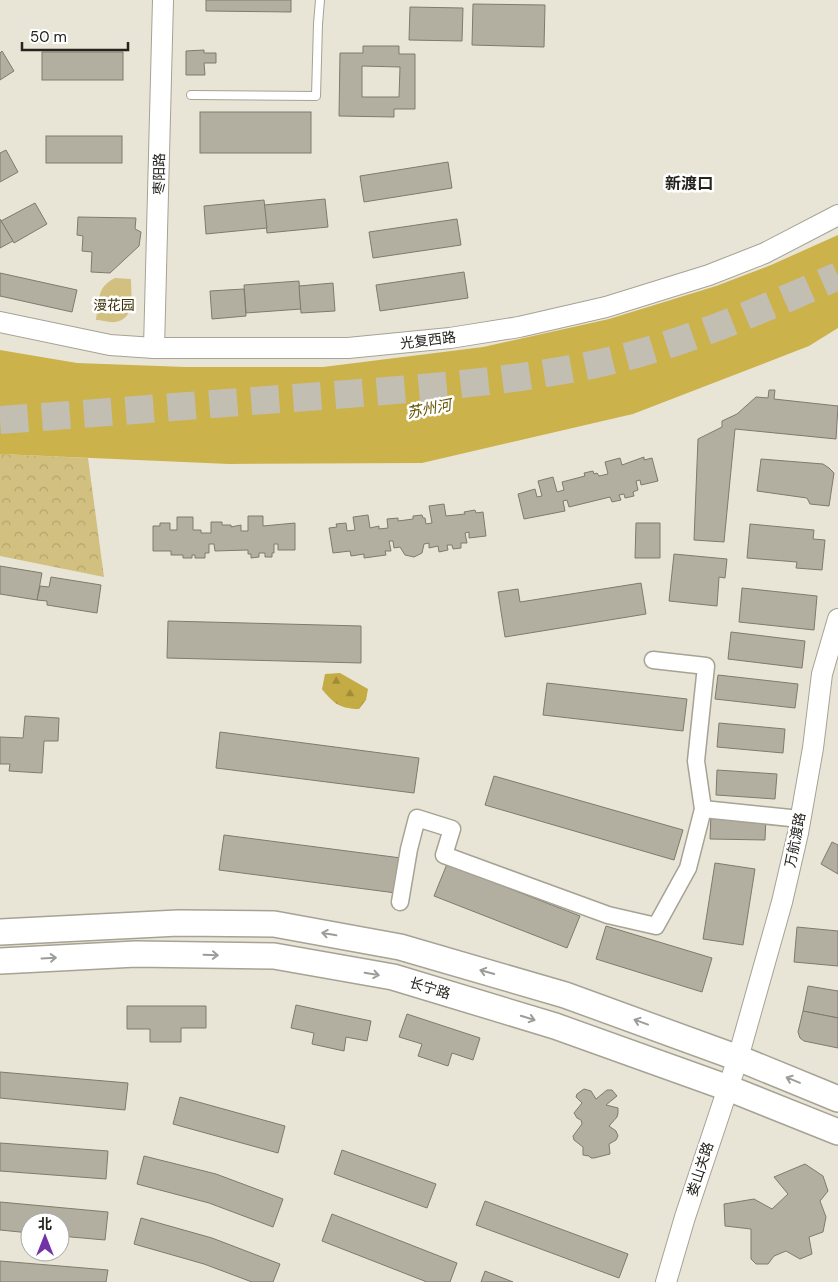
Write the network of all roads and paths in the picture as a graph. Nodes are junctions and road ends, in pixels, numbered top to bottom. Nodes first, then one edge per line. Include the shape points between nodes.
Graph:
1 (163, 0) edge
2 (320, 0) edge
3 (191, 95) dead end
4 (838, 215) edge
5 (0, 322) edge
6 (154, 348) junction
7 (838, 620) edge
8 (833, 653) edge
9 (653, 660) dead end
10 (703, 810) junction
11 (800, 819) junction
12 (400, 902) dead end
13 (0, 932) edge
14 (0, 961) edge
15 (738, 1058) junction
16 (728, 1088) junction
17 (838, 1099) edge
18 (838, 1132) edge
19 (666, 1282) edge

1 - 6 street, 枣阳路
2 - 3 lane via 316,96
4 - 6 street, 光复西路 via 765,253 708,275 606,307 519,326 450,338 348,348
5 - 6 street, 光复西路 via 110,345
7 - 8 street, 万航渡路
8 - 11 street, 万航渡路 via 822,674
9 - 10 street via 706,666 696,761
10 - 11 street
10 - 12 street via 688,868 656,926 608,915 444,854 452,829 417,818
11 - 15 street, 万航渡路 via 782,902
15 -> 13 main road via 566,995 501,976 400,947 274,924 178,923
14 -> 16 main road, 长宁路 via 136,954 274,956 393,977 555,1026
15 - 16 street, 娄山关路
17 -> 15 main road
16 - 18 main road, 长宁路
16 - 19 street, 娄山关路 via 684,1217

